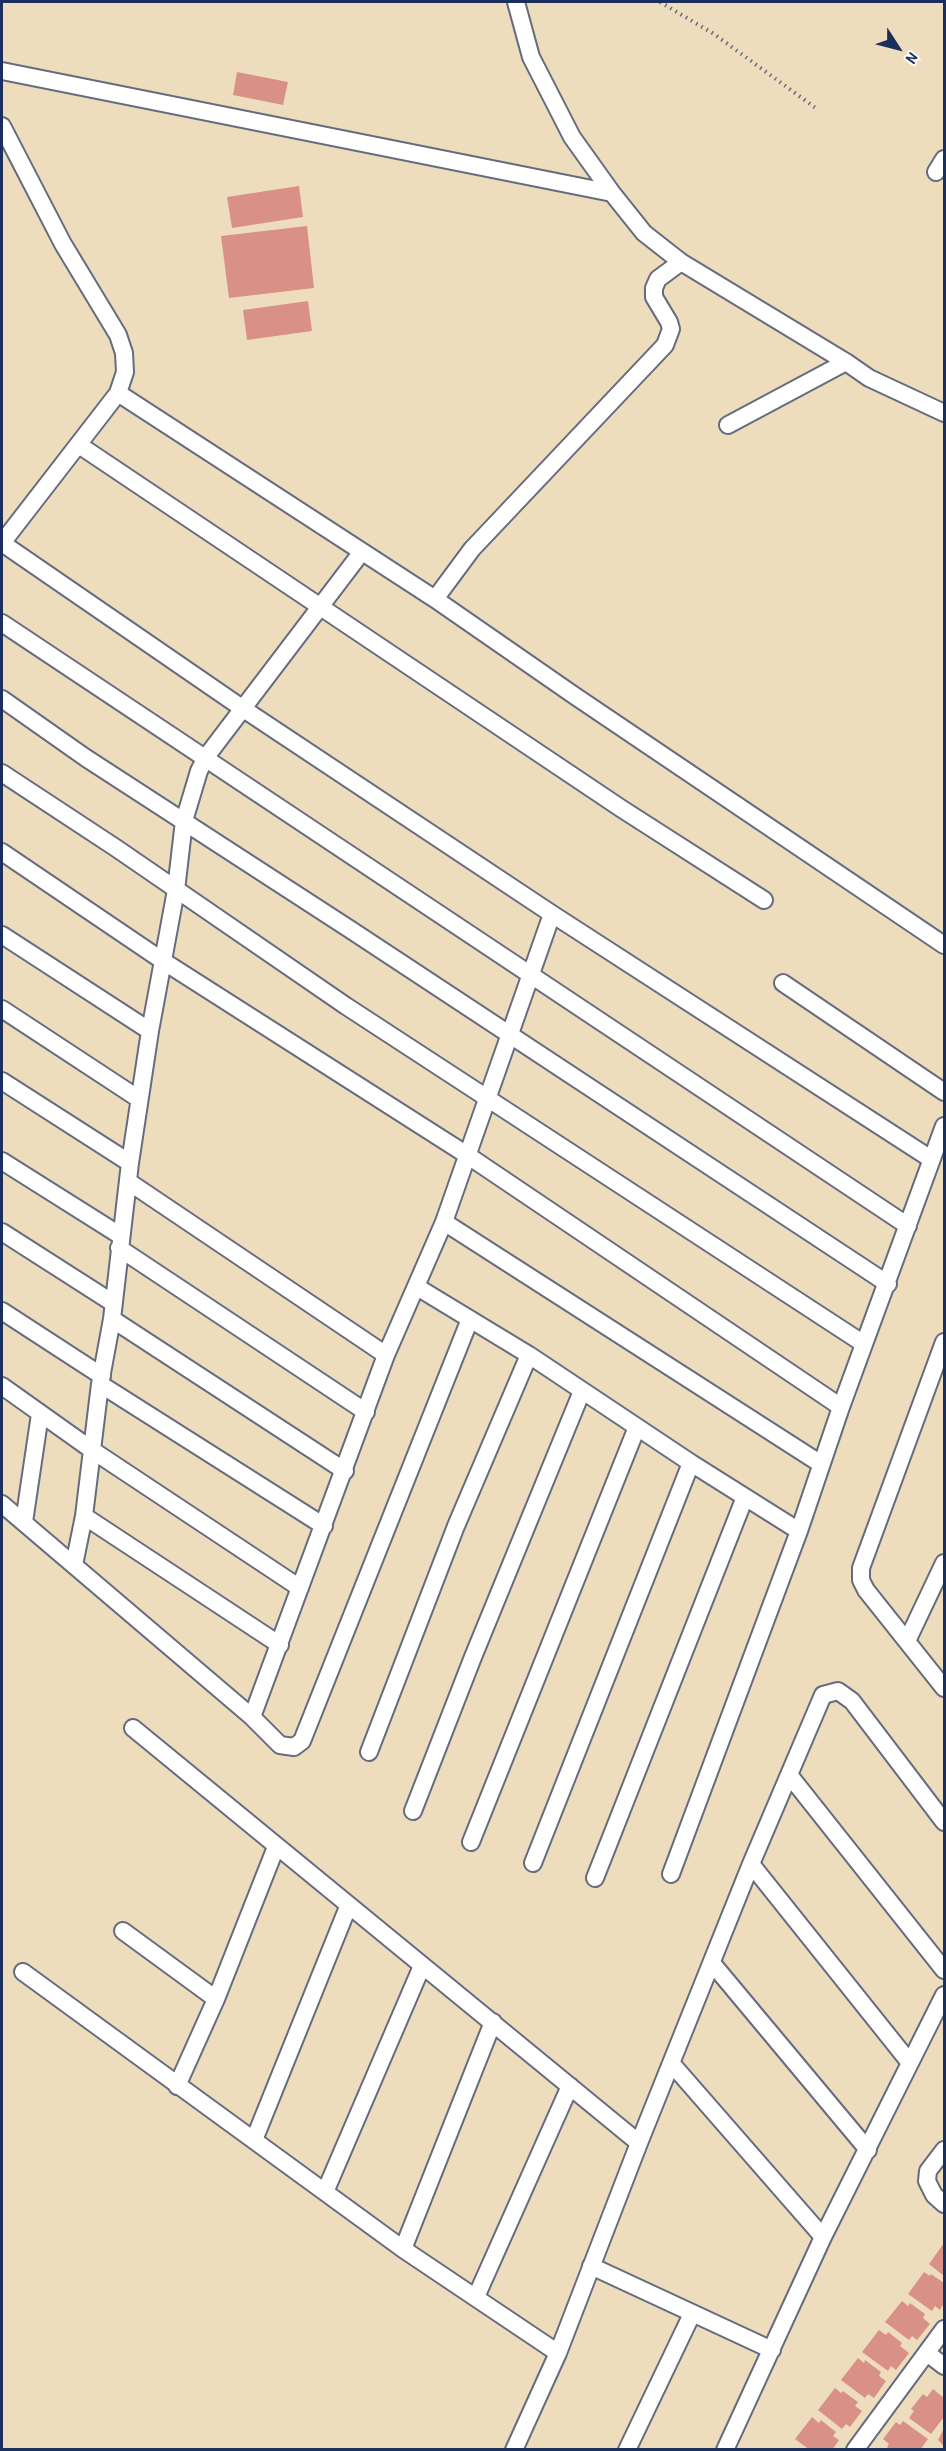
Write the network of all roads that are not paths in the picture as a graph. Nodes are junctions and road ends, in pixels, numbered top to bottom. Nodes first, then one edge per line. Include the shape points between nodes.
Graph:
1 (516, 2) edge
2 (2, 71) edge
3 (2, 126) edge
4 (612, 193) junction
5 (681, 262) junction
6 (846, 362) junction
7 (118, 393) junction
8 (945, 413) edge
9 (728, 425) dead end
10 (79, 445) junction
11 (2, 543) edge
12 (361, 553) junction
13 (435, 599) junction
14 (319, 605) junction
15 (2, 623) edge
16 (2, 699) edge
17 (242, 708) junction
18 (206, 757) junction
19 (2, 773) edge
20 (184, 821) junction
21 (2, 852) edge
22 (176, 890) junction
23 (764, 900) dead end
24 (552, 914) junction
25 (2, 935) edge
26 (945, 945) edge
27 (163, 961) junction
28 (530, 973) junction
29 (783, 983) dead end
30 (2, 1009) edge
31 (150, 1031) junction
32 (509, 1035) junction
33 (2, 1081) edge
34 (945, 1092) edge
35 (488, 1098) junction
36 (139, 1099) junction
37 (945, 1126) edge
38 (467, 1155) junction
39 (931, 1159) junction
40 (2, 1161) edge
41 (130, 1163) junction
42 (129, 1182) junction
43 (444, 1222) junction
44 (908, 1226) junction
45 (2, 1232) edge
46 (120, 1242) junction
47 (888, 1284) junction
48 (417, 1287) junction
49 (2, 1311) edge
50 (112, 1311) junction
51 (470, 1319) junction
52 (945, 1342) edge
53 (864, 1344) junction
54 (387, 1355) junction
55 (529, 1355) junction
56 (101, 1380) junction
57 (2, 1386) edge
58 (582, 1392) junction
59 (841, 1407) junction
60 (366, 1412) junction
61 (40, 1414) junction
62 (637, 1427) junction
63 (92, 1449) junction
64 (691, 1463) junction
65 (821, 1464) junction
66 (345, 1471) junction
67 (744, 1497) junction
68 (2, 1504) edge
69 (84, 1516) junction
70 (24, 1522) junction
71 (324, 1526) junction
72 (799, 1531) junction
73 (74, 1565) junction
74 (944, 1568) edge
75 (300, 1588) junction
76 (908, 1639) junction
77 (280, 1645) junction
78 (945, 1688) edge
79 (252, 1717) junction
80 (133, 1728) dead end
81 (369, 1752) dead end
82 (790, 1776) junction
83 (413, 1811) dead end
84 (945, 1822) edge
85 (471, 1842) dead end
86 (276, 1847) junction
87 (533, 1863) dead end
88 (751, 1864) junction
89 (671, 1874) dead end
90 (595, 1878) dead end
91 (348, 1907) junction
92 (123, 1931) dead end
93 (712, 1963) junction
94 (422, 1966) junction
95 (945, 1970) edge
96 (23, 1972) dead end
97 (945, 1995) edge
98 (216, 1999) junction
99 (493, 2022) junction
100 (910, 2063) junction
101 (672, 2064) junction
102 (177, 2086) junction
103 (570, 2086) junction
104 (254, 2140) junction
105 (639, 2143) junction
106 (868, 2150) junction
107 (945, 2150) edge
108 (326, 2192) junction
109 (945, 2204) edge
110 (823, 2237) junction
111 (403, 2249) junction
112 (591, 2266) junction
113 (476, 2297) junction
114 (692, 2314) junction
115 (945, 2329) edge
116 (772, 2350) junction
117 (927, 2353) junction
118 (558, 2354) junction
119 (945, 2366) edge
120 (514, 2450) edge
121 (627, 2450) edge
122 (725, 2450) edge
123 (855, 2450) edge

1 - 4 street via 531,57 572,137
2 - 4 street
3 - 7 street via 63,244 118,335 125,372
4 - 5 street via 645,233
5 - 6 street
5 - 13 street via 658,279 654,288 654,297 669,322 665,345 472,549
6 - 8 street via 869,378
6 - 9 street
7 - 10 street
7 - 12 street
10 - 11 street
10 - 14 street
11 - 17 street
12 - 13 street
12 - 14 street
13 - 26 street
14 - 17 street
14 - 23 street
15 - 18 street
16 - 20 street
17 - 18 street
17 - 24 street
18 - 20 street
18 - 28 street
19 - 22 street
20 - 22 street
20 - 32 street
21 - 27 street
22 - 27 street
22 - 35 street
24 - 28 street
24 - 39 street
25 - 31 street
27 - 31 street
27 - 38 street
28 - 32 street
28 - 44 street
29 - 34 street
30 - 36 street
31 - 36 street
32 - 35 street
32 - 47 street
33 - 41 street
35 - 38 street
35 - 53 street
36 - 41 street
37 - 39 street
38 - 43 street
38 - 59 street
39 - 44 street
40 - 46 street
41 - 42 street
42 - 46 street
42 - 54 street
43 - 48 street
43 - 65 street
44 - 47 street
45 - 50 street
46 - 50 street
46 - 60 street
47 - 53 street
48 - 51 street
48 - 54 street
49 - 56 street
50 - 56 street
50 - 66 street
51 - 55 street
51 - 79 street via 302,1740 294,1748 280,1744
52 - 76 street via 861,1568 866,1590
53 - 59 street
54 - 60 street
55 - 58 street
55 - 81 street via 456,1526
56 - 63 street
56 - 71 street
57 - 61 street
58 - 62 street
58 - 83 street
59 - 65 street
60 - 66 street
61 - 63 street
61 - 70 street
62 - 64 street
62 - 85 street
63 - 69 street
63 - 75 street
64 - 67 street
64 - 87 street
65 - 72 street
66 - 71 street
67 - 72 street
67 - 90 street
68 - 70 street
69 - 73 street
69 - 77 street
70 - 73 street
71 - 75 street
72 - 89 street
73 - 79 street
74 - 76 street
75 - 77 street
76 - 78 street
77 - 79 street
80 - 86 street
82 - 84 street via 819,1701 823,1695 838,1692 852,1701
82 - 88 street
82 - 95 street
86 - 91 street
86 - 98 street
88 - 93 street
88 - 100 street
91 - 94 street
91 - 104 street
92 - 98 street
93 - 101 street
93 - 106 street
94 - 99 street
94 - 108 street
96 - 102 street
97 - 100 street
98 - 102 street
99 - 103 street
99 - 111 street
100 - 106 street
101 - 105 street
101 - 110 street
102 - 104 street
103 - 105 street
103 - 113 street
104 - 108 street
105 - 112 street
106 - 110 street
107 - 109 street via 928,2170 927,2181 934,2195
108 - 111 street
110 - 116 street
111 - 113 street
112 - 114 street
112 - 118 street
113 - 118 street
114 - 116 street
114 - 121 street
115 - 117 street
116 - 122 street
117 - 119 street
117 - 123 street
118 - 120 street

